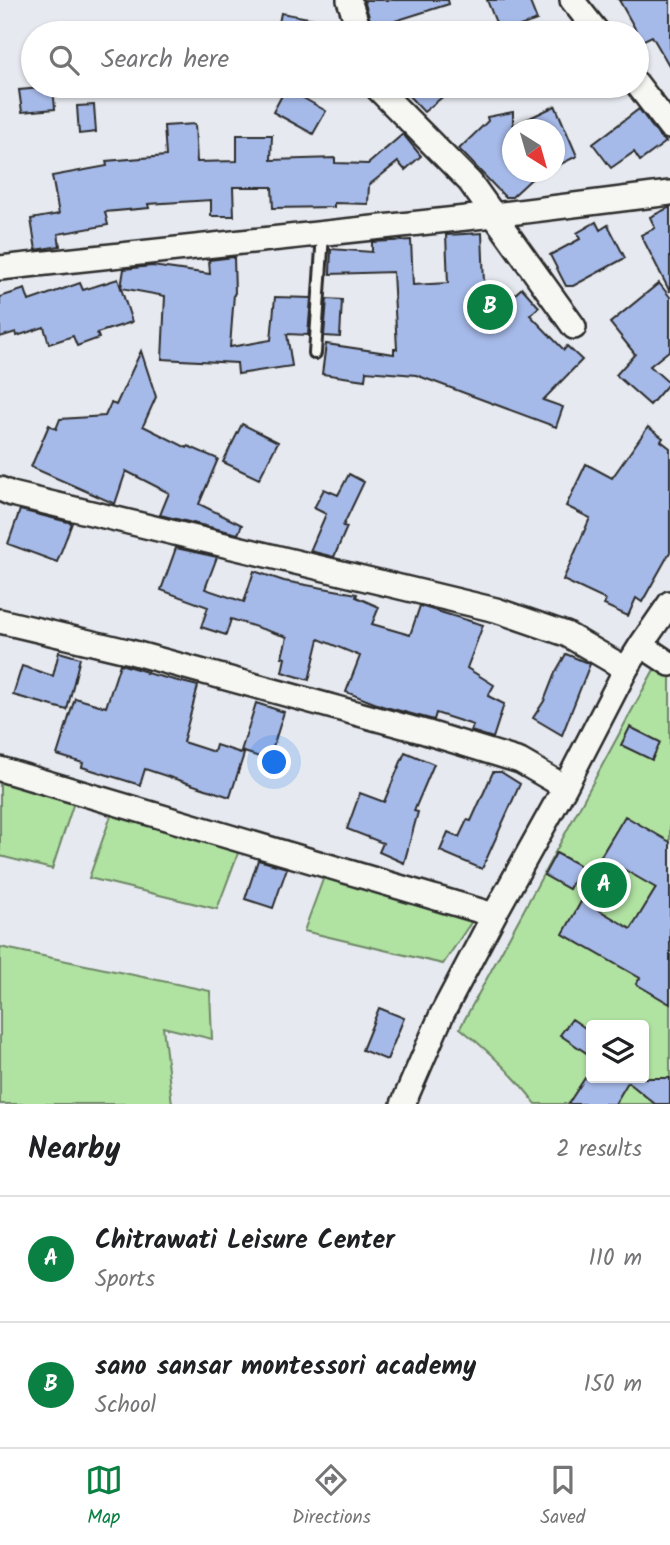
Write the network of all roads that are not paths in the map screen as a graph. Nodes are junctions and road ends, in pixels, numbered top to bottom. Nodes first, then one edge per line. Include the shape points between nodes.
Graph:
1 (349, 0) edge
2 (572, 0) edge
3 (356, 21) edge
4 (589, 21) edge
5 (387, 98) edge
6 (648, 98) edge
7 (670, 127) edge
8 (670, 193) edge
9 (494, 215) junction
10 (323, 233) junction
11 (0, 268) edge
12 (574, 327) dead end
13 (315, 353) dead end
14 (0, 489) edge
15 (670, 603) edge
16 (0, 621) edge
17 (641, 645) junction
18 (670, 664) edge
19 (626, 669) junction
20 (0, 769) edge
21 (565, 787) junction
22 (494, 915) junction
23 (403, 1104) edge

1 - 3 street
2 - 4 street
5 - 9 street via 470,182
6 - 7 street
8 - 9 street
9 - 10 street
9 - 12 street
10 - 11 street
10 - 13 lane
14 - 19 street via 496,610 566,634
15 - 17 street
16 - 21 street via 127,650 425,732 520,761
17 - 18 street
17 - 19 street
19 - 21 street
20 - 22 street
21 - 22 street
22 - 23 street via 442,1014

